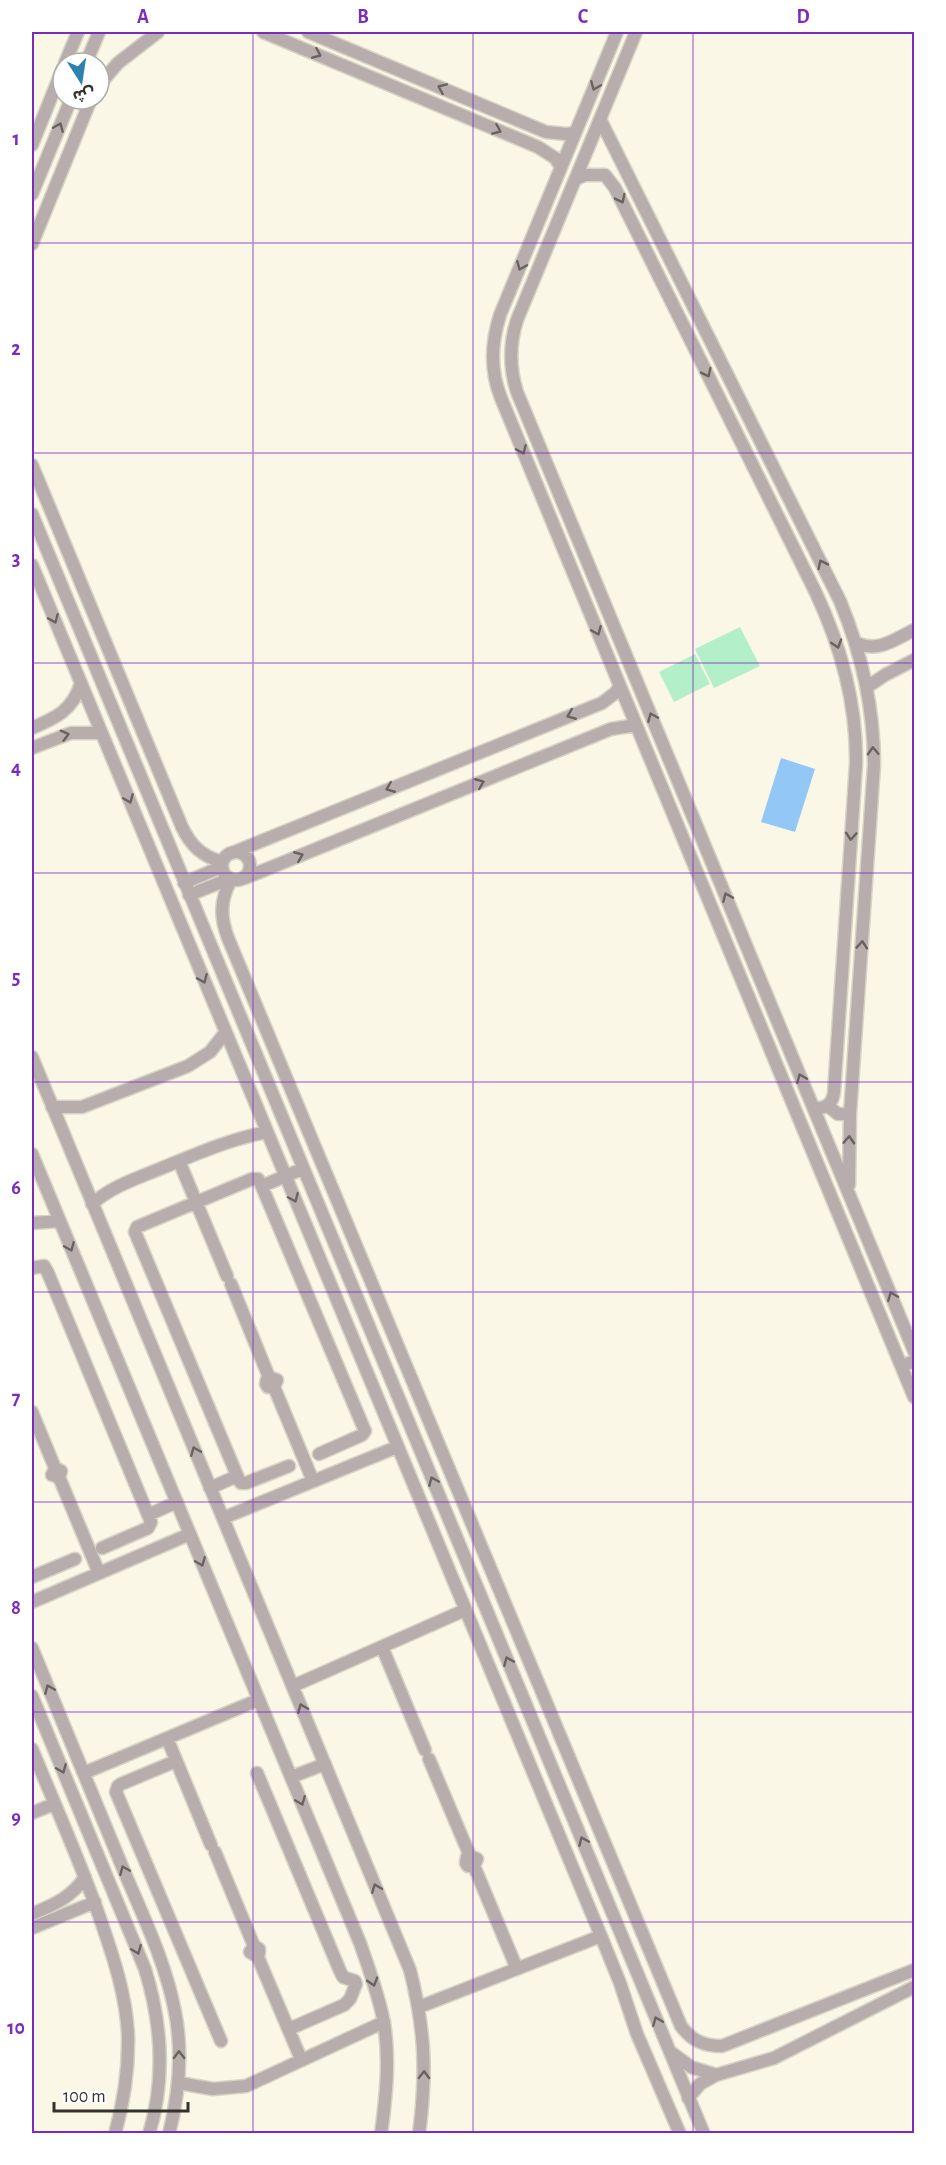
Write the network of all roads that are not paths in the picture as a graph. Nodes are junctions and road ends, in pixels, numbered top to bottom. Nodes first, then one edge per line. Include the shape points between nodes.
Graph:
1 (78, 32) edge
2 (99, 32) edge
3 (158, 32) edge
4 (263, 32) edge
5 (308, 32) edge
6 (617, 32) edge
7 (636, 32) edge
8 (611, 47) junction
9 (70, 51) edge
10 (91, 51) edge
11 (627, 54) junction
12 (111, 71) edge
13 (51, 98) edge
14 (66, 111) edge
15 (86, 111) edge
16 (600, 119) junction
17 (575, 133) junction
18 (32, 145) edge
19 (49, 152) junction
20 (561, 166) junction
21 (576, 179) junction
22 (32, 194) edge
23 (32, 244) edge
24 (517, 392) junction
25 (501, 398) junction
26 (32, 465) edge
27 (32, 514) edge
28 (32, 565) edge
29 (915, 630) edge
30 (855, 642) junction
31 (915, 660) edge
32 (81, 683) junction
33 (620, 686) junction
34 (867, 687) junction
35 (636, 725) junction
36 (32, 728) edge
37 (101, 733) junction
38 (32, 748) edge
39 (232, 852) junction
40 (222, 865) junction
41 (714, 867) junction
42 (698, 874) junction
43 (245, 878) junction
44 (230, 880) junction
45 (184, 883) junction
46 (189, 896) junction
47 (225, 1032) junction
48 (32, 1057) edge
49 (828, 1106) junction
50 (52, 1107) junction
51 (814, 1108) junction
52 (850, 1114) junction
53 (267, 1131) junction
54 (32, 1154) edge
55 (179, 1161) junction
56 (302, 1169) junction
57 (285, 1176) junction
58 (262, 1186) junction
59 (851, 1198) junction
60 (196, 1202) junction
61 (92, 1204) junction
62 (59, 1221) junction
63 (32, 1223) edge
64 (32, 1269) edge
65 (915, 1351) edge
66 (915, 1361) edge
67 (902, 1366) junction
68 (915, 1397) edge
69 (32, 1412) edge
70 (397, 1447) junction
71 (319, 1454) dead end
72 (289, 1466) dead end
73 (237, 1476) junction
74 (313, 1481) junction
75 (210, 1488) junction
76 (177, 1503) junction
77 (148, 1515) junction
78 (223, 1518) junction
79 (452, 1528) junction
80 (189, 1534) junction
81 (434, 1536) junction
82 (102, 1548) dead end
83 (75, 1559) dead end
84 (99, 1573) junction
85 (32, 1577) edge
86 (32, 1602) edge
87 (465, 1610) junction
88 (382, 1647) junction
89 (32, 1648) edge
90 (292, 1686) junction
91 (32, 1696) edge
92 (258, 1700) junction
93 (167, 1738) junction
94 (32, 1749) edge
95 (176, 1761) junction
96 (325, 1764) junction
97 (84, 1773) junction
98 (257, 1773) dead end
99 (291, 1777) junction
100 (54, 1804) junction
101 (32, 1813) edge
102 (85, 1878) junction
103 (95, 1902) junction
104 (141, 1911) junction
105 (32, 1914) edge
106 (614, 1915) junction
107 (124, 1918) junction
108 (596, 1923) junction
109 (32, 1928) edge
110 (601, 1936) junction
111 (517, 1969) junction
112 (915, 1970) edge
113 (915, 1987) edge
114 (419, 2007) junction
115 (384, 2022) junction
116 (289, 2029) junction
117 (221, 2041) dead end
118 (669, 2051) junction
119 (301, 2059) junction
120 (716, 2074) junction
121 (179, 2083) junction
122 (688, 2098) junction
123 (116, 2133) edge
124 (149, 2133) edge
125 (169, 2133) edge
126 (381, 2133) edge
127 (419, 2133) edge
128 (680, 2133) edge
129 (704, 2133) edge

1 - 9 street
2 - 10 street
3 - 12 street
4 -> 20 street via 538,147
17 -> 5 street via 546,132
6 - 8 street
7 - 11 street
8 - 11 street
8 -> 17 street
11 - 16 street
13 - 18 street
19 -> 14 street
15 - 23 street
16 - 21 street
30 -> 16 street via 836,592
17 - 20 street
18 - 19 street
19 - 22 street
20 -> 25 street via 495,331 493,364
21 - 24 street via 513,334 510,360
21 -> 49 street via 585,175 605,176 615,188 815,591 845,669 853,710 856,764 834,1093
24 - 25 street
41 -> 24 street
25 -> 33 street
26 - 40 street via 187,838 201,854
27 - 45 street
28 -> 32 street
29 - 30 street via 879,647
30 - 34 street
31 - 34 street
32 - 36 street via 64,712
32 - 37 street
33 - 35 street
33 -> 39 street via 602,703
52 -> 34 street via 874,765
35 - 42 street
43 -> 35 street via 611,729
38 -> 37 street via 70,733
37 -> 47 street
39 - 40 street
39 - 43 street via 242,853 249,860 250,870
40 - 44 street via 222,872
40 - 45 street
41 - 42 street
51 -> 41 street
42 - 67 street
43 - 44 street
44 - 46 street
44 - 112 street via 221,915 228,938 681,2026 698,2042 722,2046
45 - 46 street
46 - 56 street
47 - 50 street via 210,1052 188,1066 89,1105
47 - 53 street
48 - 50 street
49 - 51 street
49 - 52 street via 838,1114
50 - 61 street
51 - 59 street
59 -> 52 street
53 - 55 street
53 - 57 street
54 - 62 street
55 - 60 street
55 - 61 street via 110,1190
56 - 57 street
79 -> 56 street
57 - 58 street
57 -> 70 street
58 - 60 street via 258,1179 252,1179
58 - 71 street via 365,1431
65 -> 59 street
60 - 73 street via 135,1230
60 - 74 street
75 -> 61 street
62 - 63 street
62 -> 76 street
64 - 77 street via 40,1265 46,1269
66 - 67 street
67 - 68 street
69 - 84 street
70 - 74 street
70 - 81 street
72 - 73 street via 244,1484
73 - 75 street
74 - 78 street
75 - 78 street
76 - 77 street
76 - 80 street
77 - 82 street via 148,1528
78 - 90 street
79 - 81 street
106 -> 79 street
80 - 84 street
80 -> 92 street
81 - 87 street
83 - 85 street
84 - 86 street
87 - 88 street
87 - 108 street
88 - 90 street
88 - 111 street
97 -> 89 street
96 -> 90 street
91 -> 107 street
92 - 93 street
92 - 99 street
93 - 95 street
93 - 97 street
94 - 100 street
95 - 116 street
95 - 117 street via 121,1784 116,1792
96 - 99 street
114 -> 96 street via 406,1960
104 -> 97 street
98 - 116 street via 340,1971 356,1984 344,2005
99 -> 115 street via 360,1943
100 - 101 street
100 - 102 street
102 - 103 street
102 - 105 street via 70,1895
103 - 109 street
103 - 123 street via 121,1986 128,2033 128,2071
104 - 107 street
121 -> 104 street via 179,2036 171,1991
106 - 108 street
118 -> 106 street
107 -> 124 street via 145,1969 160,2037 160,2079
108 - 110 street
110 - 111 street
110 - 128 street via 637,2034
111 - 114 street
113 - 120 street via 792,2050 755,2065
127 -> 114 street via 425,2076
115 - 119 street
115 - 126 street via 388,2078
116 - 119 street
118 - 120 street via 691,2067
118 - 122 street
119 - 121 street via 236,2088 213,2089
120 - 122 street
121 - 125 street
122 - 129 street

